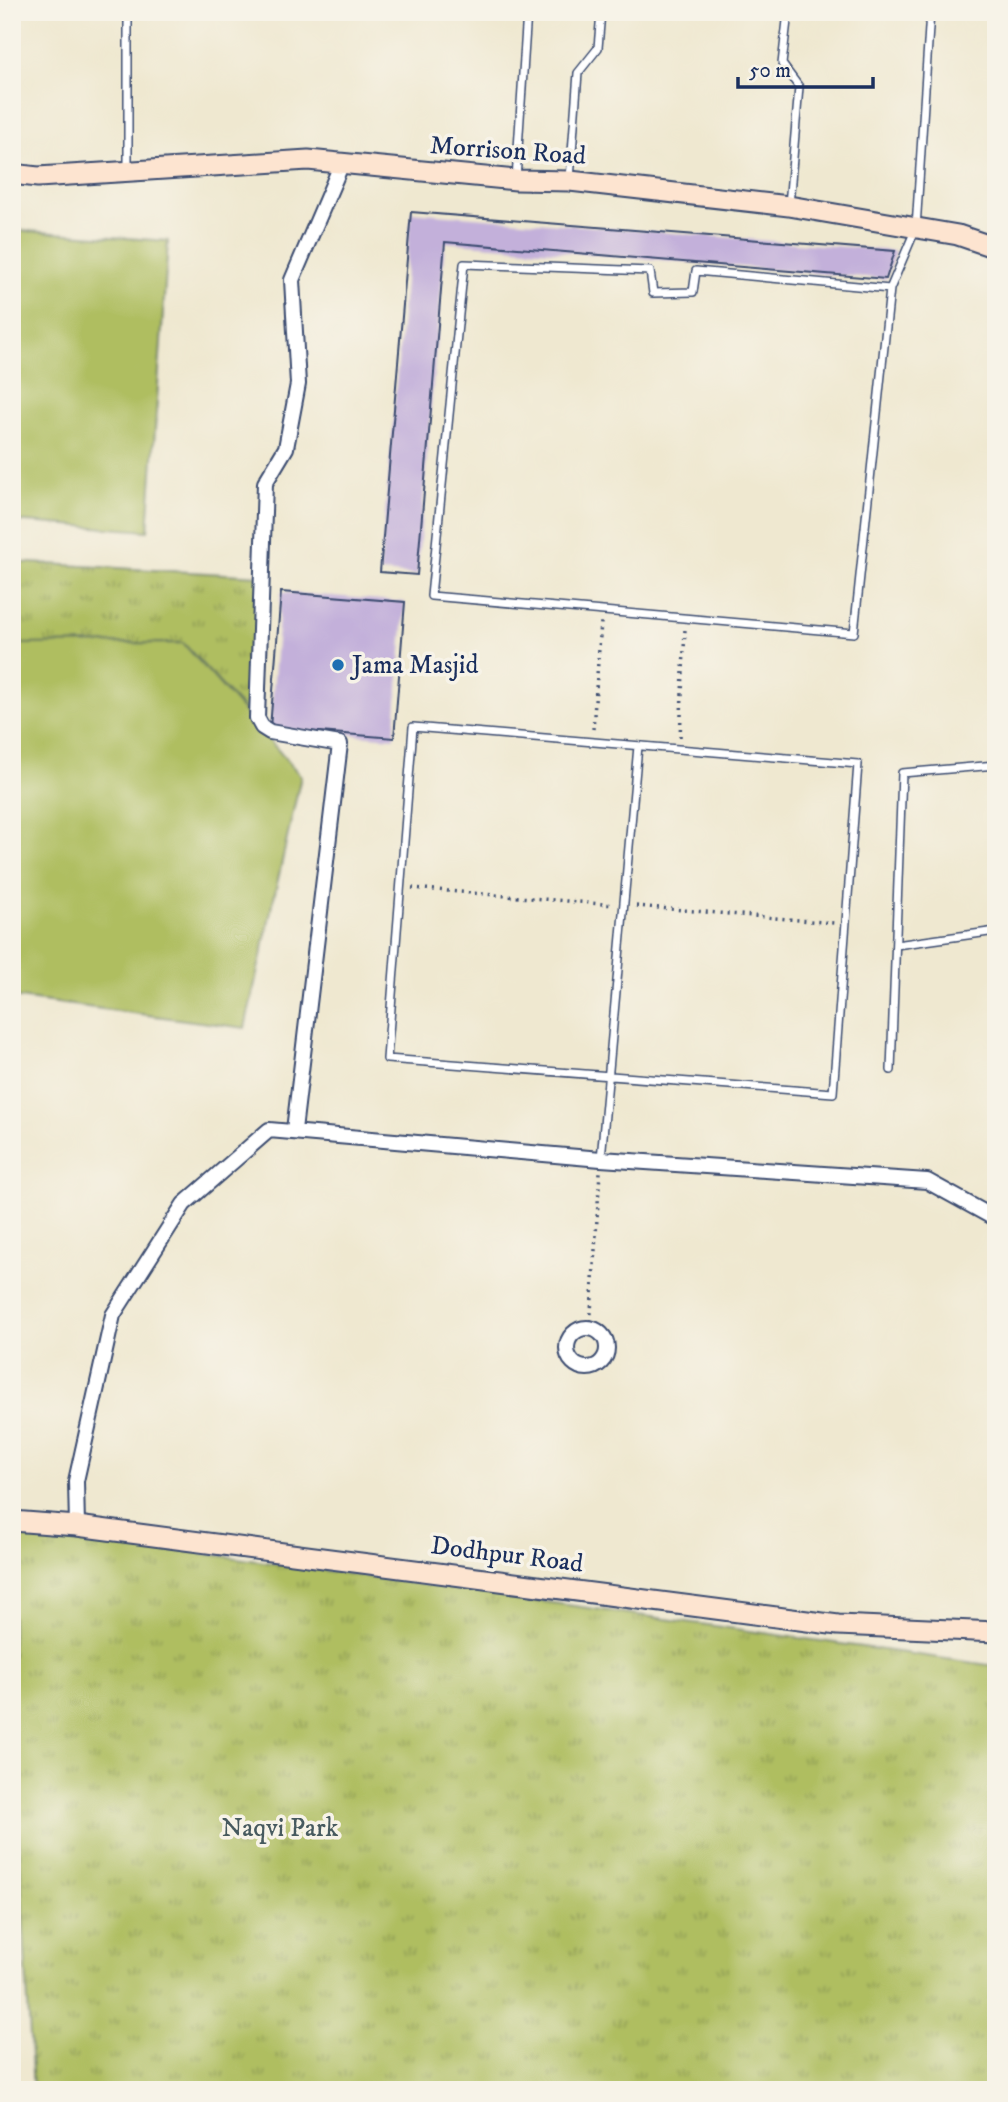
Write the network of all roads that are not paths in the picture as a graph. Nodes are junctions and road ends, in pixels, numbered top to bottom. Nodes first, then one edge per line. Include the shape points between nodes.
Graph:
1 (128, 12) edge
2 (527, 12) edge
3 (601, 12) edge
4 (788, 12) edge
5 (930, 12) edge
6 (342, 163) junction
7 (128, 170) junction
8 (12, 174) edge
9 (516, 180) junction
10 (570, 181) junction
11 (789, 206) junction
12 (916, 228) junction
13 (996, 248) edge
14 (890, 289) junction
15 (638, 746) junction
16 (996, 765) edge
17 (996, 931) edge
18 (896, 945) junction
19 (891, 1070) dead end
20 (608, 1076) junction
21 (294, 1130) junction
22 (601, 1159) junction
23 (996, 1219) edge
24 (12, 1521) edge
25 (77, 1526) junction
26 (996, 1632) edge

1 - 7 lane
2 - 9 lane
3 - 10 lane via 598,48 578,73
4 - 11 lane via 782,64 799,87
5 - 12 lane
6 - 7 street, Morrison Road via 308,160
6 - 9 street, Morrison Road
6 - 21 street via 292,280 298,384 286,448 265,483 257,718 270,732 340,744
7 - 8 street, Morrison Road via 38,177
9 - 10 street, Morrison Road
10 - 11 street, Morrison Road
11 - 12 street, Morrison Road
12 - 13 street, Morrison Road
12 - 14 lane
14 - 14 lane via 854,633 431,596 464,264 650,271 653,293 693,292 696,271
15 - 20 lane
15 - 20 lane via 858,764 832,1093
15 - 20 lane via 413,727 387,1059
16 - 18 lane via 902,774
17 - 18 lane
18 - 19 lane
20 - 22 lane
21 - 22 street
21 - 25 street via 269,1130 184,1204 113,1315 76,1480
22 - 23 street via 928,1181
24 - 25 street, Dodhpur Road
25 - 26 street, Dodhpur Road via 838,1625

